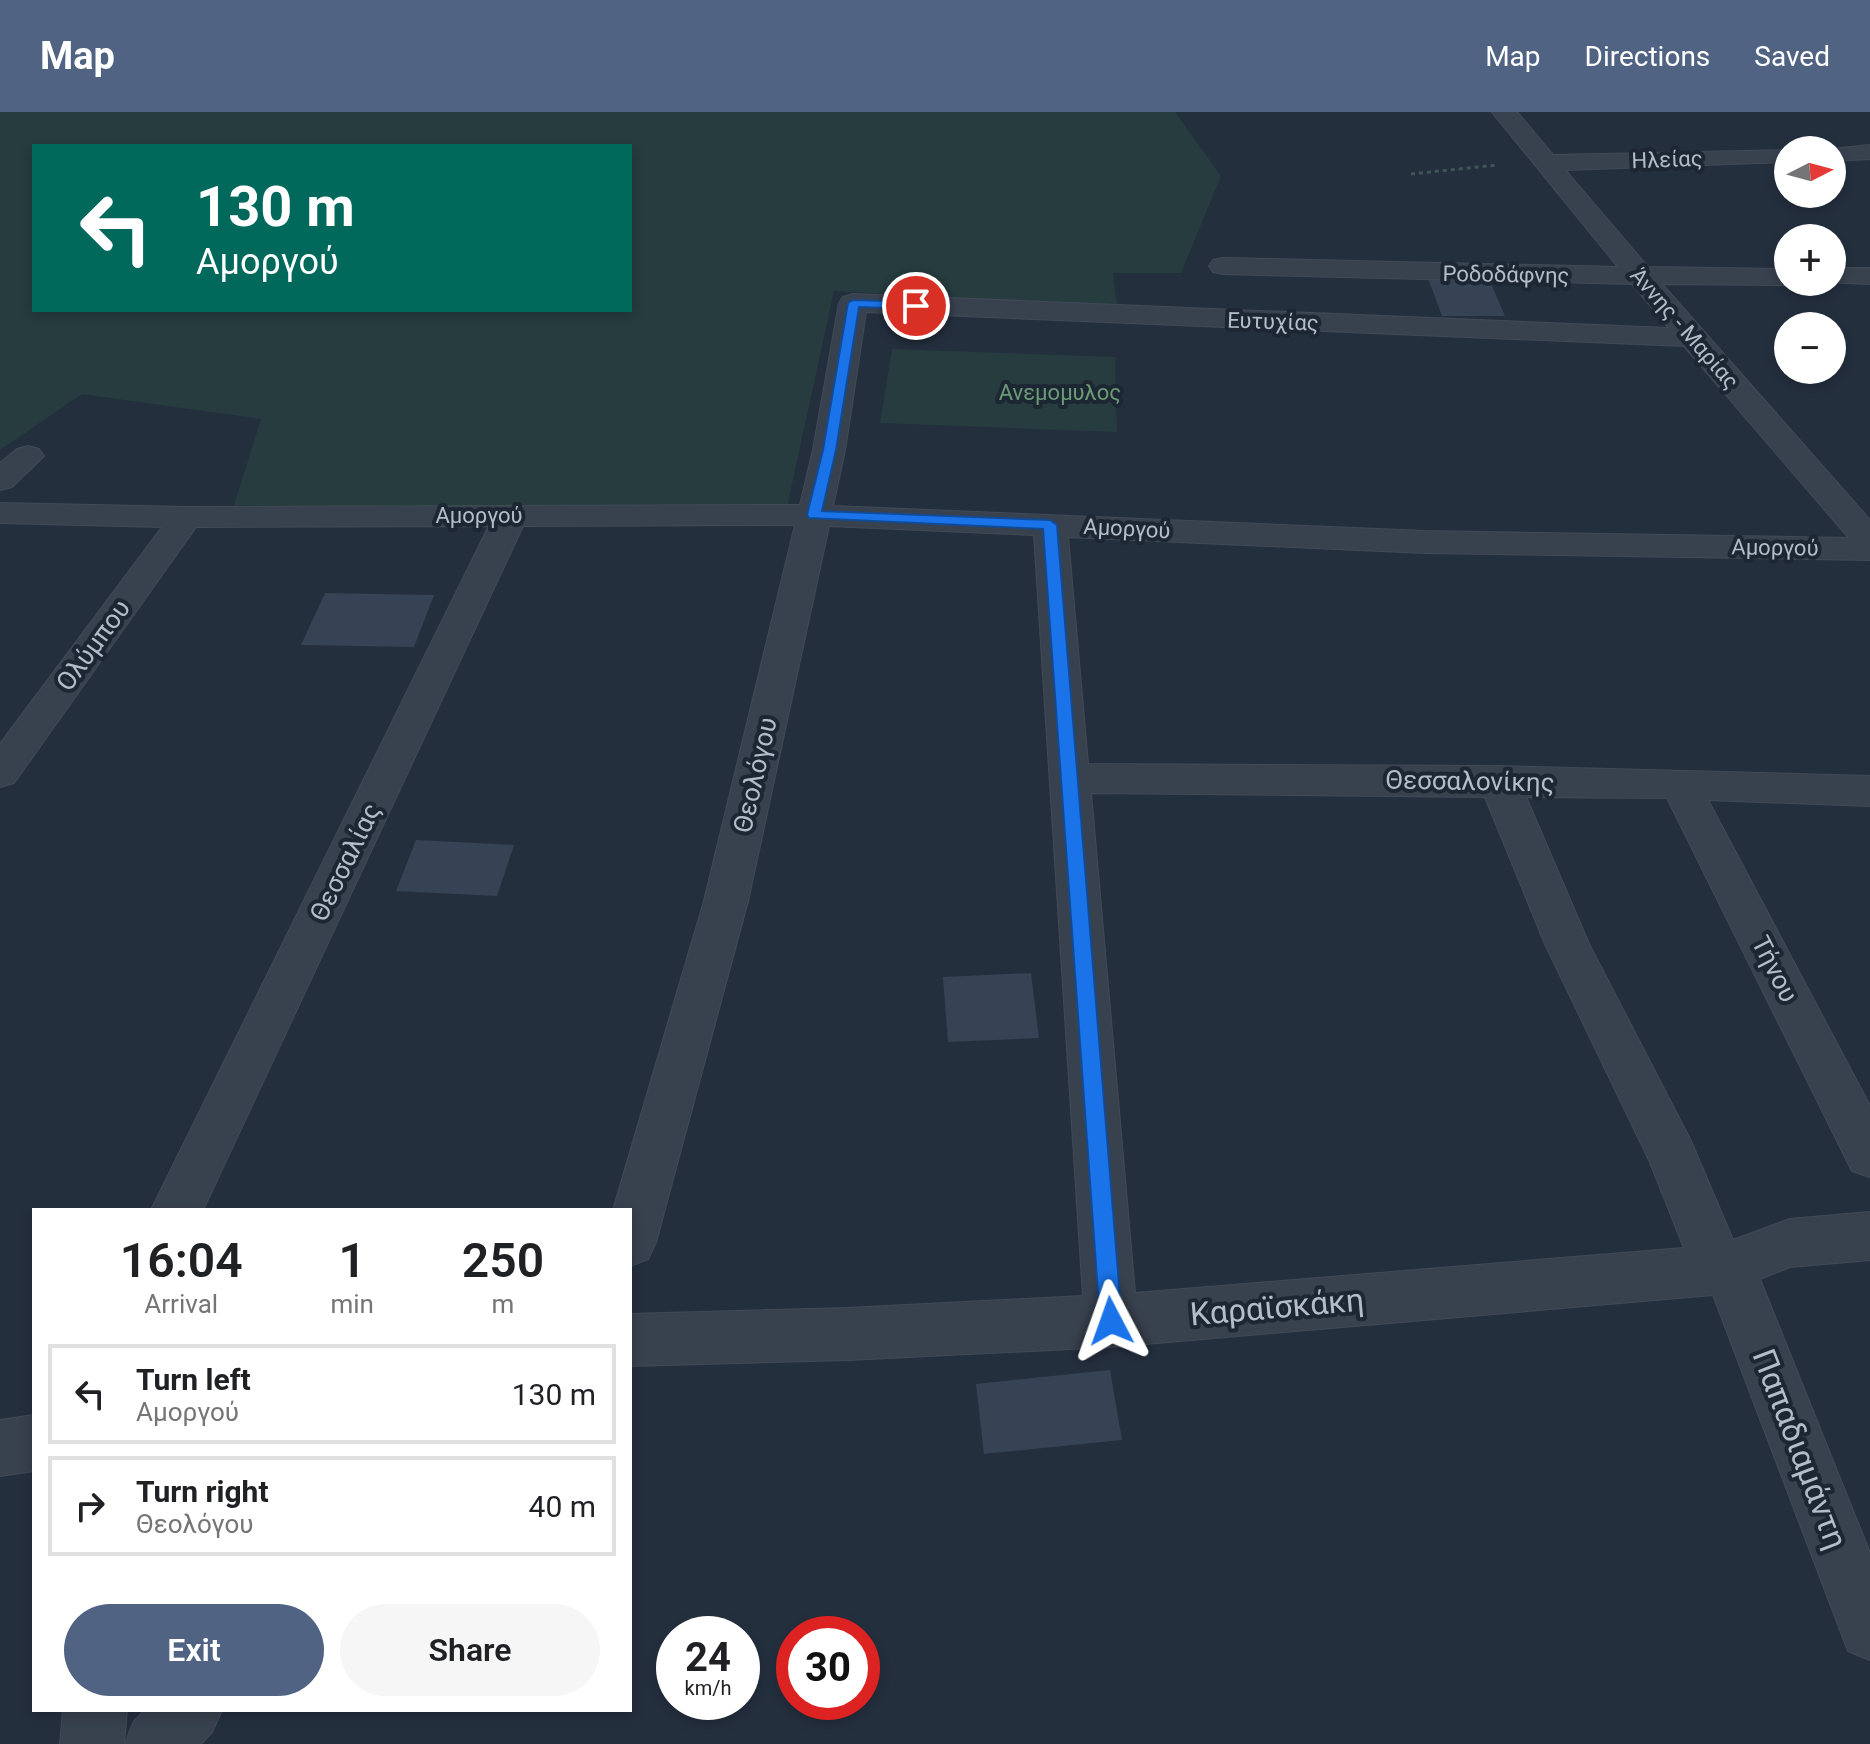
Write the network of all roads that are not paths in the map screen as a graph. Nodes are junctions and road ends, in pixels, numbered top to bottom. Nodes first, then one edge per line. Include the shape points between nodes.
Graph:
1 (1504, 112) edge
2 (1870, 152) edge
3 (1846, 153) edge
4 (1774, 155) edge
5 (1547, 163) junction
6 (1223, 266) dead end
7 (1846, 276) edge
8 (1870, 276) edge
9 (1640, 277) junction
10 (1774, 277) edge
11 (853, 303) joint
12 (1692, 338) junction
13 (28, 456) dead end
14 (0, 480) edge
15 (0, 513) edge
16 (512, 514) junction
17 (814, 515) junction
18 (186, 517) junction
19 (1050, 525) junction
20 (1870, 541) edge
21 (1870, 549) edge
22 (0, 773) edge
23 (1069, 778) junction
24 (1499, 781) junction
25 (1680, 784) junction
26 (1870, 791) edge
27 (1870, 1155) edge
28 (178, 1208) edge
29 (632, 1235) edge
30 (1870, 1236) edge
31 (1724, 1269) junction
32 (1111, 1321) junction
33 (632, 1340) edge
34 (32, 1443) edge
35 (0, 1448) edge
36 (1870, 1629) edge
37 (95, 1712) edge
38 (188, 1712) edge
39 (92, 1744) edge
40 (157, 1744) edge

1 - 5 street, Άννης - Μαρίας
2 - 3 street
4 - 5 street, Ηλείας
5 - 9 street, Άννης - Μαρίας
6 - 9 street, Ροδοδάφνης
7 - 8 street
9 - 10 street, Ροδοδάφνης
9 - 12 street, Άννης - Μαρίας
11 - 12 street, Ευτυχίας
11 - 17 street, Θεολόγου
12 - 20 street, Άννης - Μαρίας
13 - 14 street
15 - 18 street, Αμοργού
16 - 17 street, Αμοργού
16 - 18 street, Αμοργού
16 - 28 street, Θεσσαλίας
17 - 19 street, Αμοργού
17 - 29 street, Θεολόγου via 726,901
18 - 22 street, Ολύμπου
19 - 21 street, Αμοργού via 1425,542
19 - 23 street
23 - 24 street, Θεσσαλονίκης
23 - 32 street
24 - 25 street, Θεσσαλονίκης
24 - 31 street, Παπαδιαμάντη via 1567,944
25 - 26 street, Θεσσαλονίκης
25 - 27 street, Τήνου
30 - 31 street, Καραϊσκάκη via 1790,1243
31 - 32 street, Καραϊσκάκη
31 - 36 street, Παπαδιαμάντη
32 - 33 street, Καραϊσκάκη
34 - 35 street
37 - 39 street
38 - 40 street

